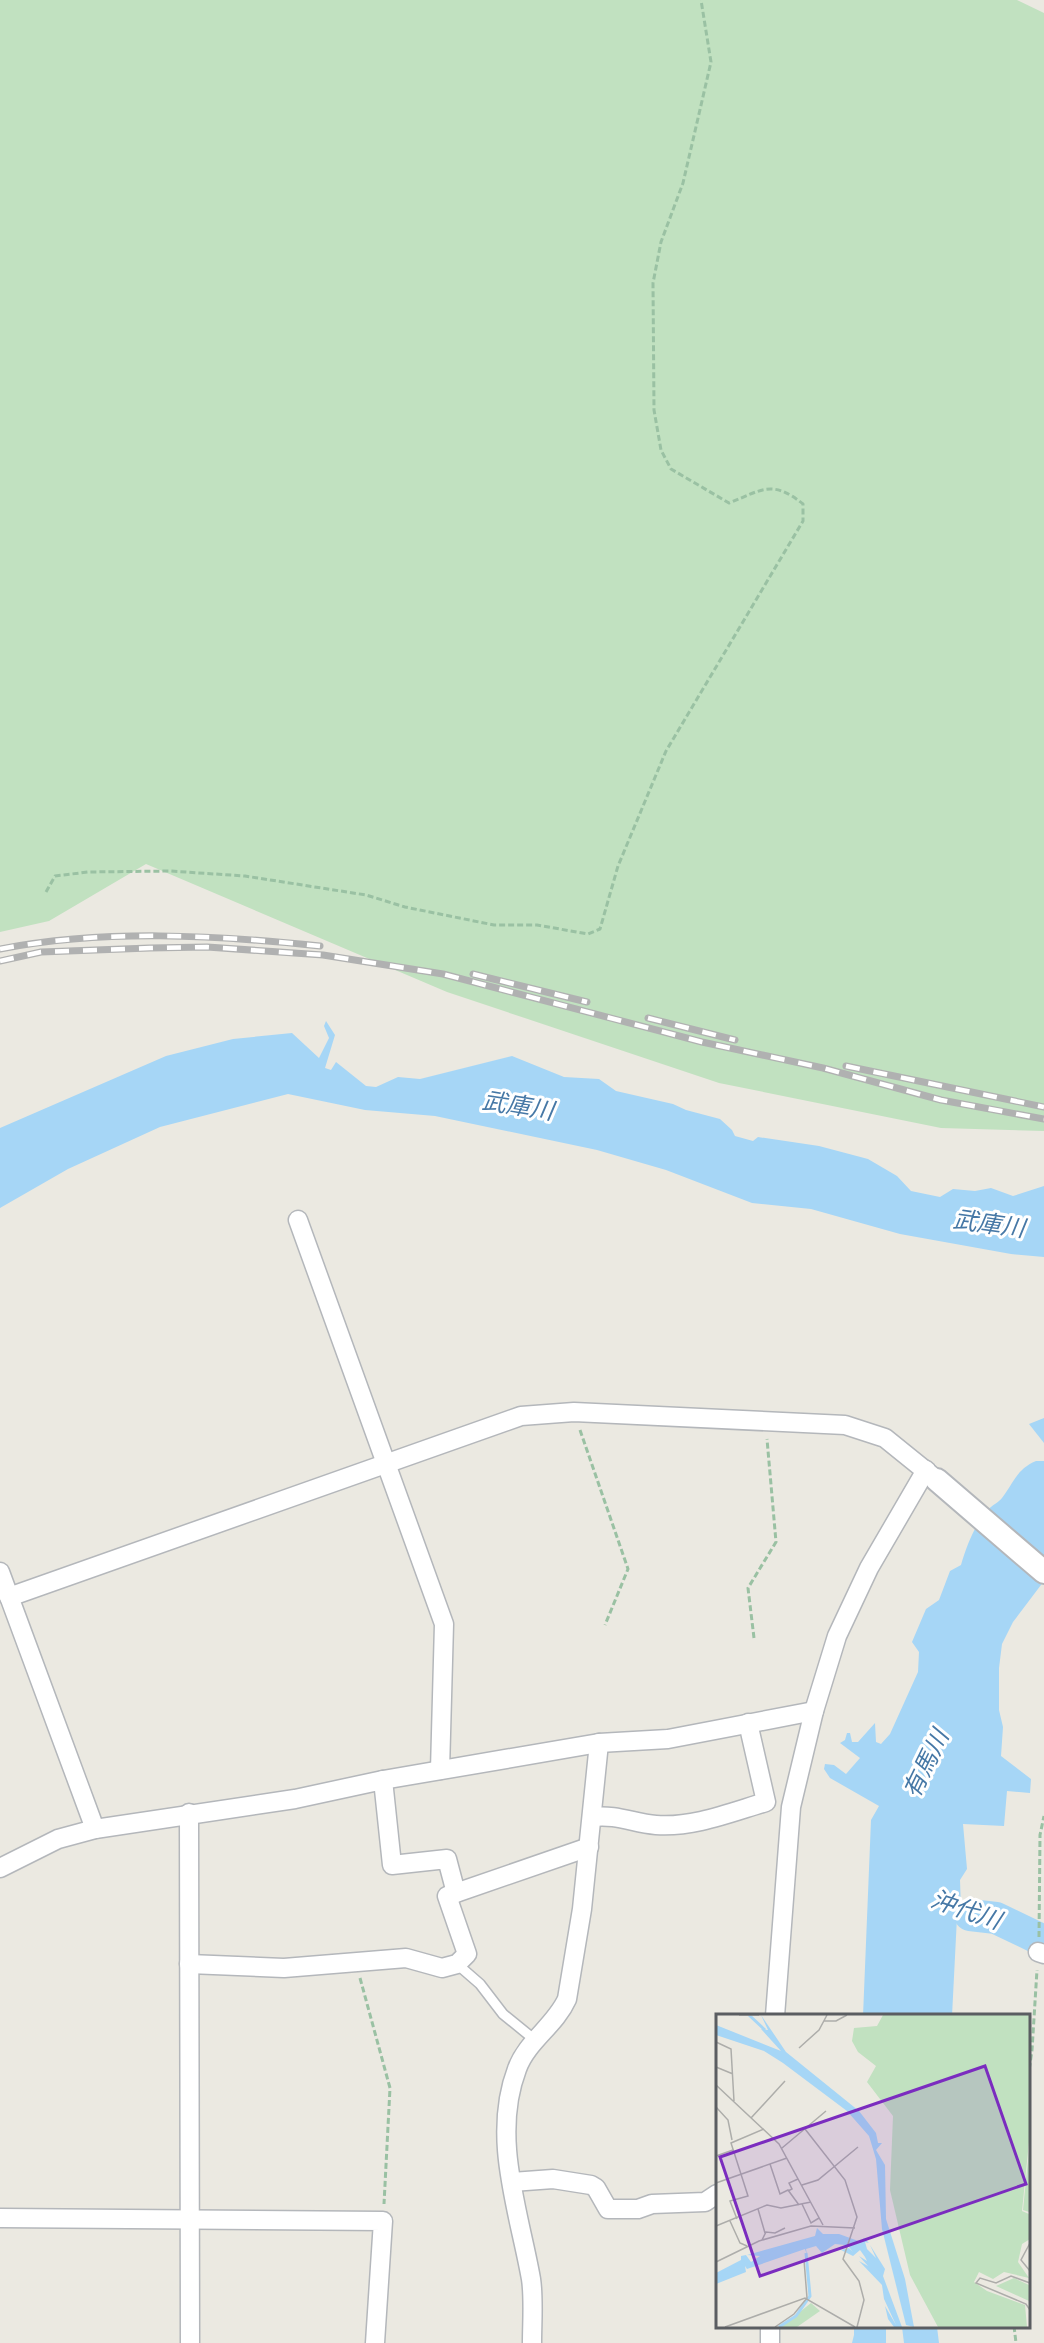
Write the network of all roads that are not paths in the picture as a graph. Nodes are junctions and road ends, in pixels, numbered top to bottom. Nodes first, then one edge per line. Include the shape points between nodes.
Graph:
1 (298, 1220) dead end
2 (388, 1463) junction
3 (932, 1475) junction
4 (0, 1572) edge
5 (1044, 1572) edge
6 (9, 1597) junction
7 (814, 1711) junction
8 (748, 1723) junction
9 (599, 1743) junction
10 (440, 1770) junction
11 (383, 1780) junction
12 (189, 1813) junction
13 (592, 1817) junction
14 (95, 1829) junction
15 (589, 1847) junction
16 (0, 1868) edge
17 (456, 1893) junction
18 (189, 1964) junction
19 (457, 1964) junction
20 (775, 2014) edge
21 (535, 2040) junction
22 (512, 2182) junction
23 (716, 2195) edge
24 (0, 2218) edge
25 (190, 2220) junction
26 (190, 2343) edge
27 (375, 2343) edge
28 (532, 2343) edge

1 - 2 street
2 - 3 street via 521,1416 574,1412 845,1425 885,1438
2 - 6 street
2 - 10 street via 444,1624
3 - 5 street
3 - 7 street via 869,1568 842,1626
4 - 6 street
6 - 14 street
7 - 8 street
7 - 20 street via 791,1807
8 - 9 street via 668,1739
8 - 13 street via 766,1802 709,1819 668,1825 611,1815
9 - 10 street
9 - 13 street
10 - 11 street
11 - 12 street via 295,1799
11 - 17 street via 392,1865 447,1859
12 - 14 street
12 - 18 street
13 - 15 street
14 - 16 street via 58,1839
15 - 17 street
15 - 21 street via 567,1999 561,2012
17 - 19 street via 447,1896 467,1953
18 - 19 street via 284,1968 406,1958 442,1968
18 - 25 street
19 - 21 lane via 480,1984 503,2014
21 - 22 street via 518,2067 507,2101 506,2146
22 - 23 street via 553,2179 591,2185 608,2210 705,2202
22 - 28 street via 531,2282
24 - 25 street
25 - 26 street
25 - 27 street via 383,2221

